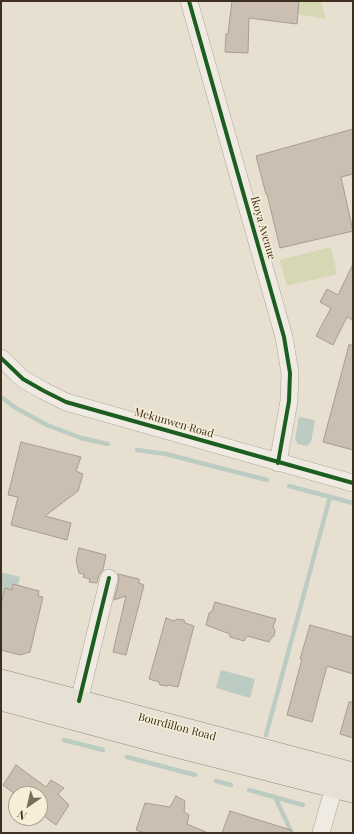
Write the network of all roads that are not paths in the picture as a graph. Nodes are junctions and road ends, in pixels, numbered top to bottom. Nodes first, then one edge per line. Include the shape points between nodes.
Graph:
1 (189, 1) edge
2 (1, 358) edge
3 (278, 462) junction
4 (353, 483) edge
5 (109, 578) dead end
6 (1, 680) edge
7 (1, 700) edge
8 (79, 701) junction
9 (353, 773) edge
10 (344, 789) edge
11 (321, 833) edge

1 - 3 street, Ikoya Avenue via 284,337 290,373 289,401
2 - 3 street, Mekunwen Road via 23,379 66,402
3 - 4 street, Mekunwen Road
5 - 8 street
6 - 8 main road, Bourdillon Road
7 - 10 main road, Bourdillon Road
8 - 9 main road, Bourdillon Road
10 - 11 street

